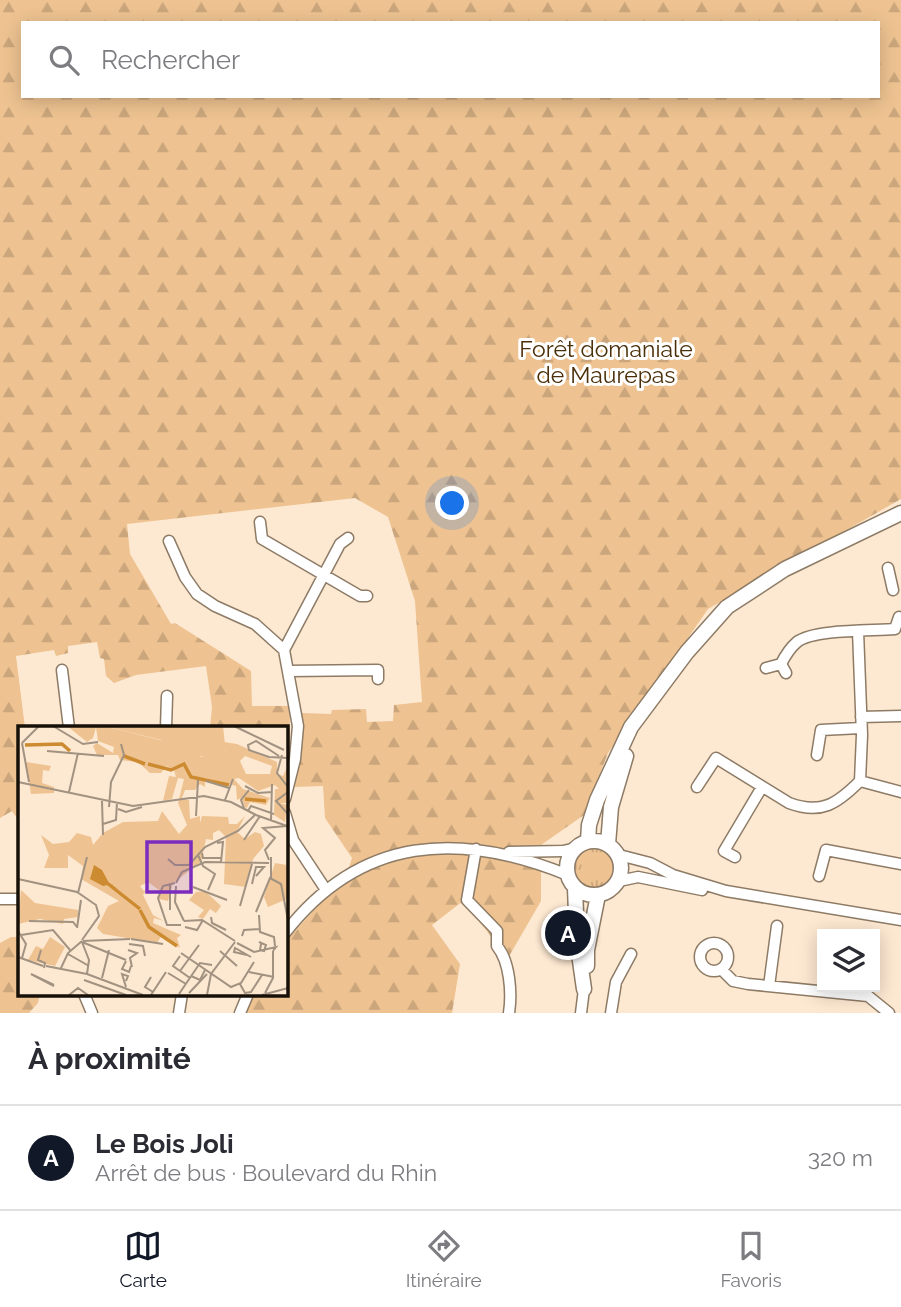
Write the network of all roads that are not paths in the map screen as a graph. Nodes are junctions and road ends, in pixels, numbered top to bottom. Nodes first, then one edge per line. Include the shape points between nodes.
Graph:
1 (901, 513) edge
2 (260, 522) dead end
3 (348, 538) dead end
4 (169, 541) dead end
5 (888, 568) dead end
6 (323, 576) junction
7 (895, 583) edge
8 (366, 596) dead end
9 (899, 617) dead end
10 (858, 631) junction
11 (284, 650) junction
12 (766, 668) dead end
13 (62, 670) dead end
14 (288, 671) junction
15 (378, 679) dead end
16 (167, 696) dead end
17 (646, 709) junction
18 (901, 716) edge
19 (861, 723) junction
20 (69, 726) edge
21 (166, 726) edge
22 (817, 755) dead end
23 (860, 781) junction
24 (697, 787) dead end
25 (762, 787) junction
26 (287, 791) edge
27 (901, 792) edge
28 (824, 836) dead end
29 (289, 841) edge
30 (582, 845) junction
31 (476, 849) junction
32 (613, 849) junction
33 (826, 849) junction
34 (495, 852) junction
35 (735, 857) dead end
36 (901, 863) edge
37 (819, 876) dead end
38 (571, 881) junction
39 (619, 881) junction
40 (326, 890) junction
41 (726, 891) junction
42 (598, 895) junction
43 (0, 899) edge
44 (18, 899) edge
45 (901, 920) edge
46 (777, 926) dead end
47 (287, 931) edge
48 (631, 954) dead end
49 (721, 969) dead end
50 (769, 986) junction
51 (584, 989) junction
52 (85, 996) edge
53 (247, 996) edge
54 (92, 1013) edge
55 (240, 1013) edge
56 (509, 1013) edge
57 (581, 1013) edge
58 (611, 1013) edge
59 (890, 1013) edge

1 - 17 street via 785,569 727,607
2 - 6 street via 262,539
3 - 6 street
4 - 11 street via 197,594 255,624
5 - 7 street
6 - 8 street
6 - 11 street
9 - 10 street via 897,634
10 - 12 street via 813,634 790,649 784,669
10 - 19 street
11 - 14 street
13 - 20 street
14 - 15 street via 378,670
14 - 26 street via 298,726
16 - 21 street
17 - 30 street via 631,727
17 - 32 street via 611,807
18 - 19 street
19 - 22 street via 821,730
19 - 23 street
23 - 25 street via 828,806 813,809 789,803
23 - 27 street
24 - 25 street via 716,758
25 - 35 street via 724,851
28 - 33 street
29 - 40 street
30 - 32 street
30 - 34 street via 563,851
30 - 38 street via 568,860
31 - 34 street
31 - 40 street via 411,850 376,861
31 - 56 street via 467,900 497,931 511,999
32 - 39 street via 622,868
32 - 41 street
33 - 36 street
33 - 37 street
34 - 38 street
38 - 42 street via 590,895
38 - 51 street
39 - 41 street via 638,877 709,892
39 - 42 street
40 - 47 street
41 - 45 street
42 - 51 street
43 - 44 street
46 - 50 street
48 - 58 street via 616,982
49 - 50 street via 733,981
50 - 59 street via 868,996
51 - 57 street
52 - 54 street
53 - 55 street

